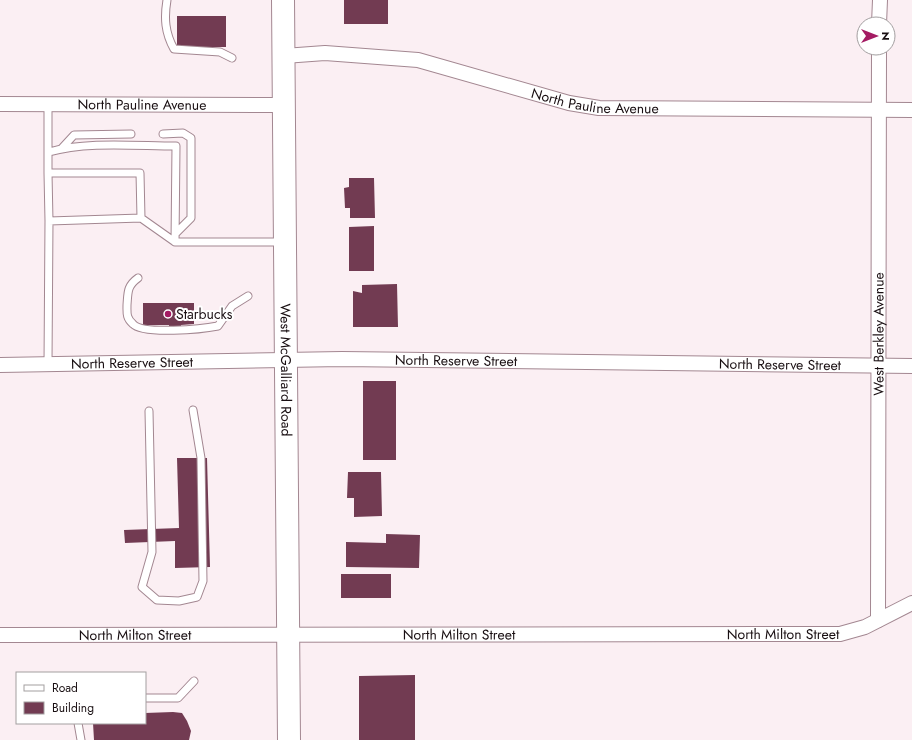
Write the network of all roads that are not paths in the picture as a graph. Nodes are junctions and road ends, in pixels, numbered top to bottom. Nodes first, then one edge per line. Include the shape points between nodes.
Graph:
1 (167, 0) edge
2 (284, 0) edge
3 (880, 0) edge
4 (880, 16) edge
5 (284, 56) junction
6 (880, 56) edge
7 (232, 58) dead end
8 (0, 104) edge
9 (48, 104) junction
10 (284, 105) junction
11 (879, 110) junction
12 (912, 110) edge
13 (131, 134) dead end
14 (163, 134) dead end
15 (62, 148) junction
16 (49, 152) junction
17 (48, 173) junction
18 (141, 218) junction
19 (48, 221) junction
20 (176, 233) junction
21 (175, 242) junction
22 (285, 242) junction
23 (138, 278) dead end
24 (248, 296) dead end
25 (286, 360) junction
26 (48, 364) junction
27 (0, 365) edge
28 (879, 366) junction
29 (912, 366) edge
30 (193, 410) dead end
31 (149, 411) dead end
32 (912, 603) edge
33 (878, 620) junction
34 (0, 634) edge
35 (288, 634) junction
36 (194, 681) dead end
37 (146, 698) edge
38 (78, 724) edge
39 (81, 740) edge
40 (288, 740) edge

1 - 7 lane via 165,16 168,39 174,50 220,52
2 - 5 main road, West McGalliard Road
3 - 4 street
5 - 10 main road, West McGalliard Road
5 - 11 street, North Pauline Avenue via 325,54 418,60 569,103 599,108
6 - 11 street, West Berkley Avenue
8 - 9 street, North Pauline Avenue
9 - 10 street, North Pauline Avenue
9 - 16 lane
10 - 22 main road, West McGalliard Road
11 - 12 street, North Pauline Avenue
11 - 28 street, West Berkley Avenue
13 - 15 lane via 74,135
14 - 20 lane via 183,133 191,138 191,218
15 - 16 lane
15 - 20 lane via 176,146
16 - 17 lane
17 - 18 lane via 140,173
17 - 19 lane
18 - 19 lane
18 - 21 lane
19 - 26 lane
20 - 21 lane
21 - 22 lane
22 - 25 main road, West McGalliard Road
23 - 24 lane via 131,283 128,291 126,315 134,325 146,330 218,326 232,306
25 - 26 street, North Reserve Street
25 - 28 street, North Reserve Street
25 - 35 main road, West McGalliard Road
26 - 27 street, North Reserve Street
28 - 29 street, North Reserve Street
28 - 33 street, West Berkley Avenue
30 - 31 lane via 201,458 203,581 196,597 179,601 157,600 142,587 152,552
32 - 33 street, North Milton Street
33 - 35 street, North Milton Street via 849,633 840,634
34 - 35 street, North Milton Street
35 - 40 main road, West McGalliard Road
36 - 37 lane via 178,698
38 - 39 lane

